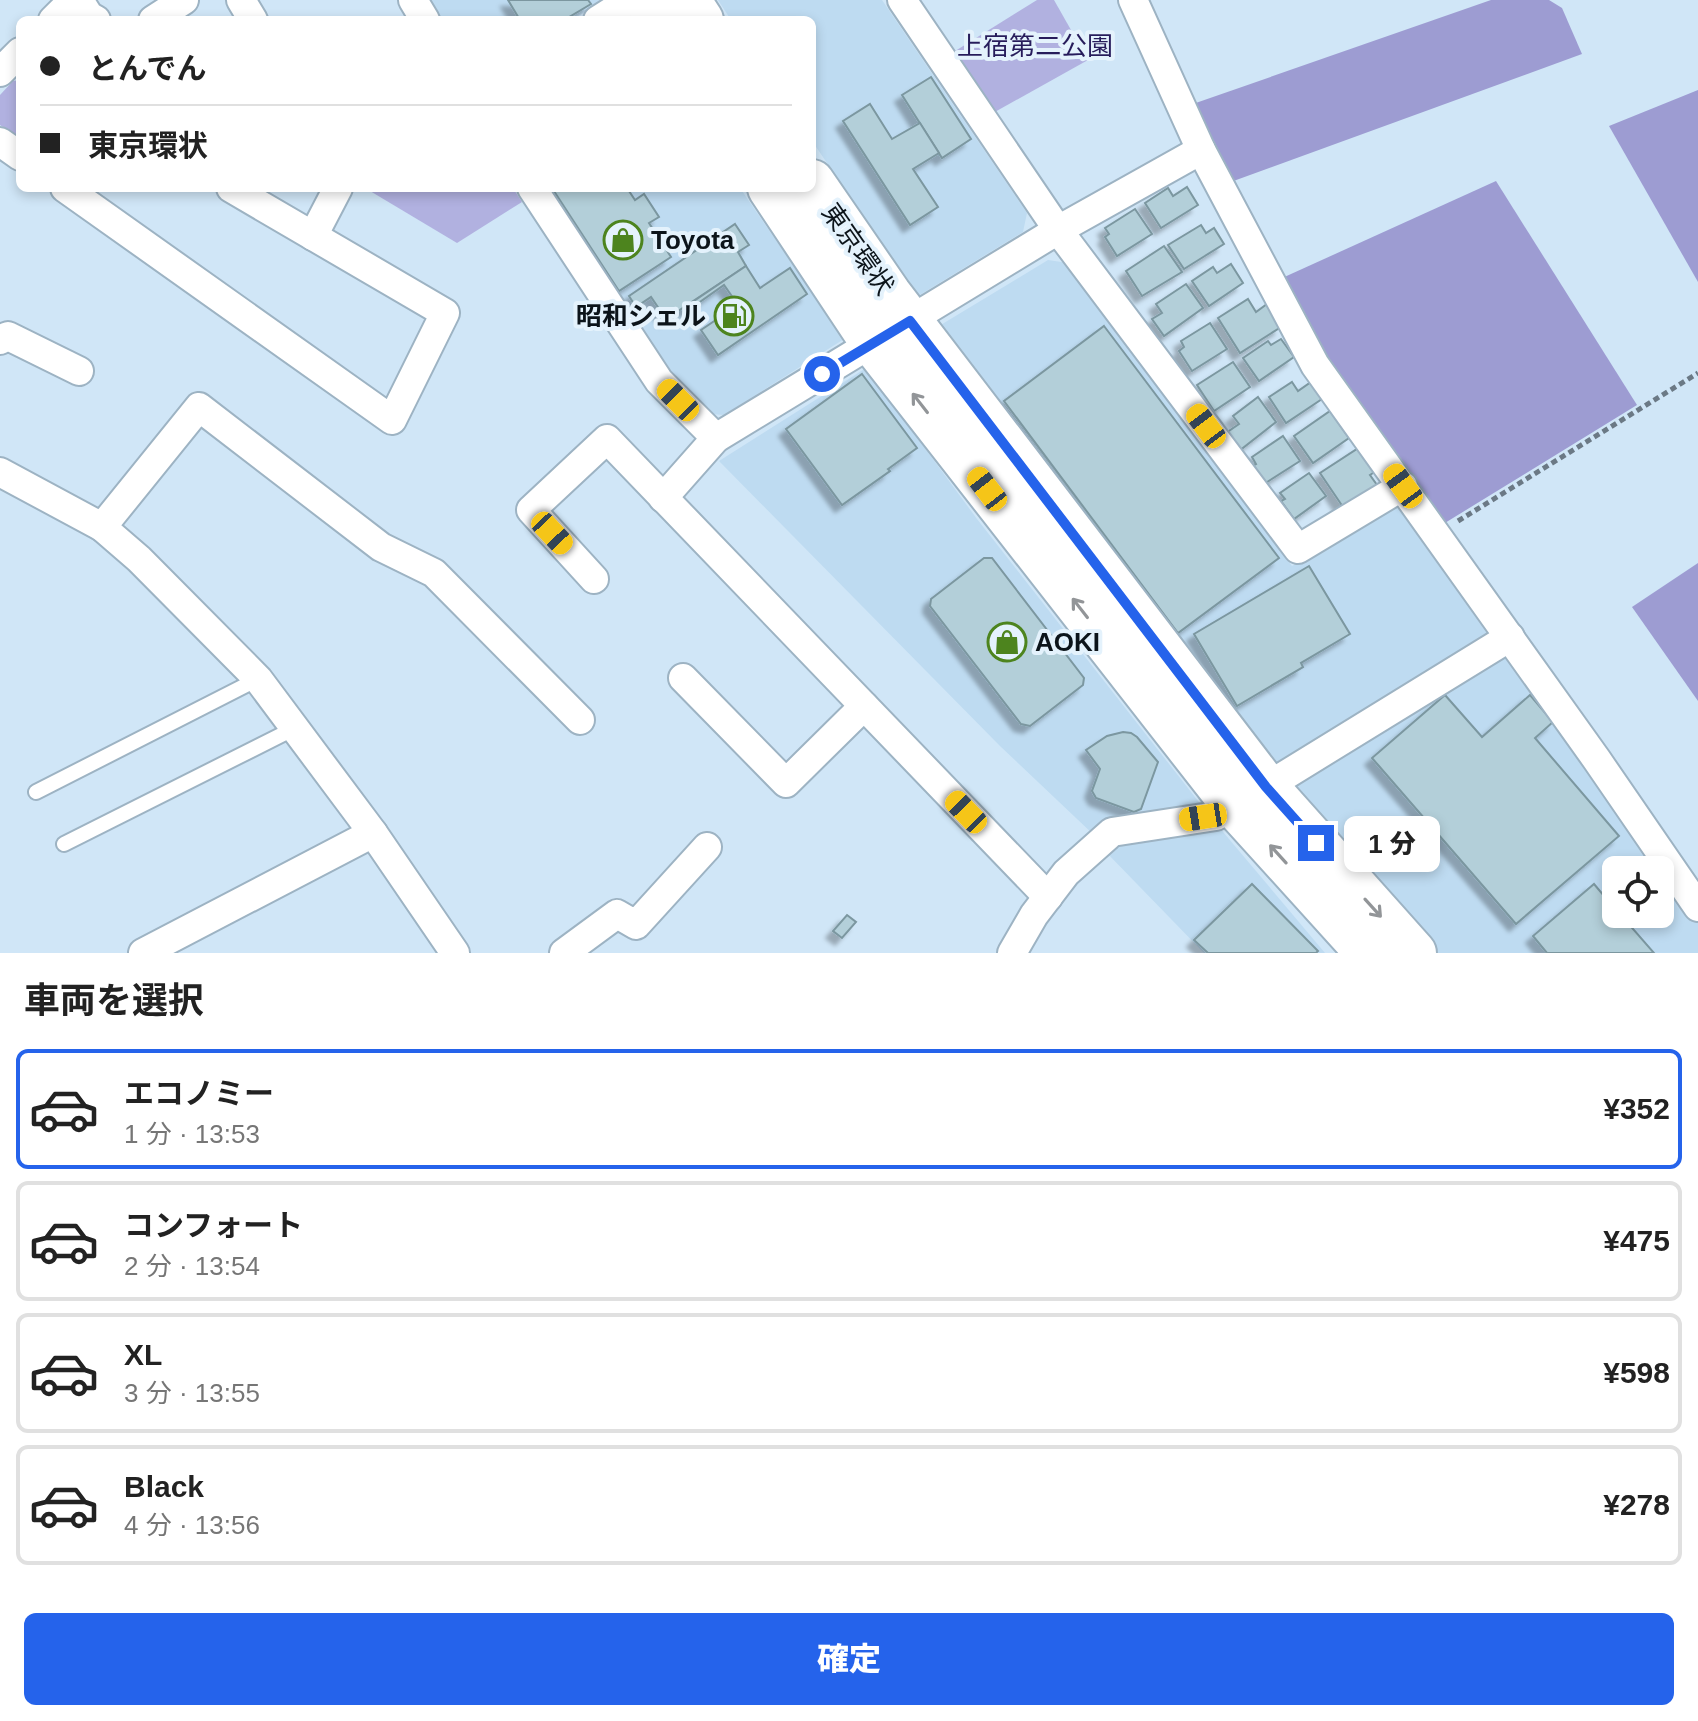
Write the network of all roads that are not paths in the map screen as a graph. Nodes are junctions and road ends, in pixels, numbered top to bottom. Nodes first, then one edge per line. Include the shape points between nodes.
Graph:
1 (76, 0) edge
2 (184, 0) edge
3 (630, 0) edge
4 (902, 0) edge
5 (1133, 0) edge
6 (58, 16) edge
7 (89, 16) edge
8 (159, 16) edge
9 (604, 16) edge
10 (1201, 150) junction
11 (816, 190) edge
12 (71, 192) edge
13 (238, 192) edge
14 (336, 192) edge
15 (535, 192) edge
16 (773, 192) edge
17 (1058, 230) junction
18 (313, 236) junction
19 (892, 332) junction
20 (0, 340) edge
21 (79, 371) dead end
22 (716, 438) junction
23 (0, 472) edge
24 (1403, 486) junction
25 (663, 498) junction
26 (102, 527) junction
27 (594, 579) dead end
28 (1510, 637) junction
29 (683, 678) dead end
30 (258, 679) junction
31 (864, 706) junction
32 (580, 720) dead end
33 (295, 728) junction
34 (36, 792) dead end
35 (1249, 796) junction
36 (373, 833) junction
37 (64, 844) dead end
38 (707, 847) dead end
39 (1048, 897) junction
40 (1698, 907) edge
41 (143, 953) edge
42 (455, 953) edge
43 (564, 953) edge
44 (1012, 953) edge
45 (1368, 953) edge
46 (1414, 953) edge

1 - 6 street
1 - 7 street
2 - 8 street
3 - 9 street
4 - 17 street
5 - 10 street
10 - 17 street
10 - 24 street via 1315,365
11 - 19 highway, 東京環状
12 - 18 street via 392,420 445,313
13 - 18 street
14 - 18 street
15 - 22 street via 659,381
16 - 19 highway, 東京環状
17 - 19 street
17 - 24 street via 1298,549
19 - 22 street
19 - 35 highway, 東京環状
20 - 21 street via 8,336
22 - 25 street
23 - 26 street
24 - 28 street
25 - 27 street via 607,439 531,510
25 - 31 street
26 - 30 street
26 - 32 street via 199,407 381,547 434,573
28 - 35 street
28 - 40 street
29 - 31 street via 786,783
30 - 33 street
30 - 34 lane
31 - 39 street
33 - 36 street
33 - 37 lane
35 - 39 street via 1216,816 1112,832 1066,873
45 -> 35 highway, 東京環状
35 -> 46 highway, 東京環状
36 - 41 street
36 - 42 street
38 - 43 street via 636,925 617,914
39 - 44 street

